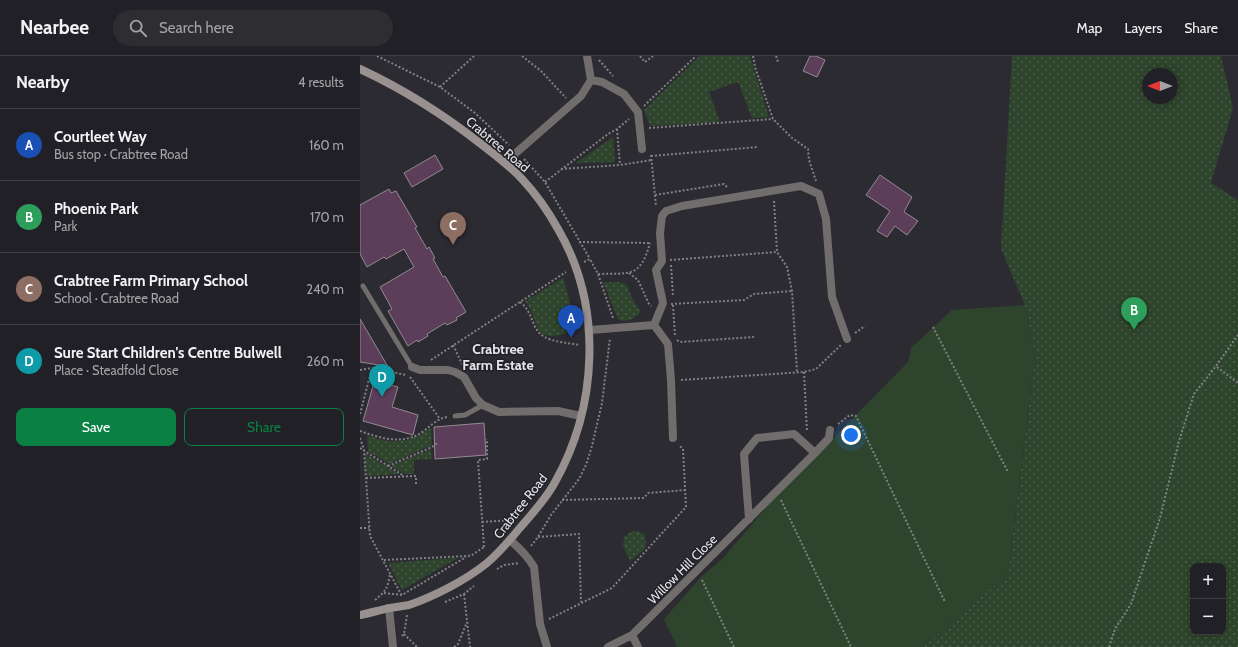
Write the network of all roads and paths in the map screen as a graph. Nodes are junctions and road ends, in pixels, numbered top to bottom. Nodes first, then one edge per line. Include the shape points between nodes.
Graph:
1 (474, 56) edge
2 (522, 56) edge
3 (587, 56) edge
4 (640, 56) edge
5 (653, 56) edge
6 (696, 56) edge
7 (753, 56) edge
8 (776, 56) edge
9 (778, 62) dead end
10 (360, 69) edge
11 (591, 80) junction
12 (440, 87) dead end
13 (572, 104) junction
14 (638, 112) junction
15 (773, 119) junction
16 (641, 128) junction
17 (650, 128) junction
18 (617, 129) junction
19 (650, 135) dead end
20 (758, 147) dead end
21 (642, 149) dead end
22 (651, 149) dead end
23 (651, 156) junction
24 (652, 160) junction
25 (506, 163) junction
26 (620, 166) junction
27 (560, 169) junction
28 (545, 182) dead end
29 (773, 190) junction
30 (819, 194) junction
31 (655, 195) junction
32 (736, 196) junction
33 (662, 216) junction
34 (660, 233) junction
35 (579, 242) dead end
36 (650, 243) junction
37 (777, 252) junction
38 (671, 260) junction
39 (662, 261) junction
40 (575, 265) junction
41 (630, 273) junction
42 (598, 274) junction
43 (363, 286) dead end
44 (792, 291) junction
45 (520, 302) junction
46 (662, 303) junction
47 (674, 304) junction
48 (660, 313) junction
49 (654, 325) junction
50 (865, 326) dead end
51 (934, 327) dead end
52 (611, 328) junction
53 (590, 330) junction
54 (1238, 334) edge
55 (754, 337) dead end
56 (676, 339) junction
57 (847, 339) junction
58 (668, 344) junction
59 (453, 345) junction
60 (590, 347) junction
61 (1216, 366) junction
62 (372, 368) junction
63 (414, 368) junction
64 (360, 370) edge
65 (797, 372) junction
66 (804, 372) junction
67 (409, 376) junction
68 (464, 377) junction
69 (671, 380) junction
70 (1238, 383) edge
71 (483, 405) junction
72 (360, 414) edge
73 (455, 416) joint
74 (581, 416) junction
75 (440, 419) junction
76 (830, 430) joint
77 (360, 431) edge
78 (360, 438) edge
79 (673, 438) joint
80 (487, 440) dead end
81 (437, 443) dead end
82 (360, 448) edge
83 (364, 450) junction
84 (812, 450) junction
85 (388, 466) junction
86 (1008, 472) dead end
87 (405, 476) junction
88 (366, 478) junction
89 (416, 486) dead end
90 (686, 490) junction
91 (777, 491) junction
92 (562, 500) dead end
93 (749, 519) junction
94 (527, 520) junction
95 (482, 522) junction
96 (360, 528) edge
97 (370, 528) junction
98 (538, 537) dead end
99 (510, 540) junction
100 (468, 556) junction
101 (384, 560) junction
102 (697, 571) junction
103 (390, 573) junction
104 (384, 593) junction
105 (464, 594) dead end
106 (402, 595) junction
107 (945, 602) dead end
108 (581, 603) junction
109 (407, 605) junction
110 (389, 608) junction
111 (360, 615) edge
112 (468, 618) junction
113 (540, 624) junction
114 (404, 634) junction
115 (632, 635) junction
116 (393, 643) edge
117 (417, 647) edge
118 (454, 647) edge
119 (470, 647) edge
120 (547, 647) edge
121 (608, 647) edge
122 (638, 647) edge
123 (734, 647) edge
124 (851, 647) edge
125 (1109, 647) edge

1 - 12 path
2 - 13 path via 541,71
3 - 11 street
4 - 5 path via 645,62
6 - 14 path
7 - 15 path
8 - 9 path
10 - 25 street, Crabtree Road via 429,107
11 - 13 street via 581,96
11 - 14 street via 602,82 624,94
13 - 25 street
14 - 16 street
14 - 18 path
15 - 17 path
15 - 30 path via 792,138 808,149
16 - 17 path
16 - 21 street
17 - 19 path
18 - 26 path
18 - 27 path
20 - 23 path
22 - 23 path
23 - 24 path
24 - 26 path
24 - 31 path
25 - 40 street, Crabtree Road via 541,202 559,230
26 - 27 path
27 - 28 path
29 - 30 street via 801,186
29 - 32 street
29 - 37 path
30 - 57 street via 826,219 832,297
31 - 32 path via 724,184
31 - 33 path via 657,208
32 - 33 street via 682,206 666,211
33 - 34 street
34 - 36 path via 651,236
34 - 39 street
35 - 36 path
36 - 41 path via 639,268
37 - 38 path
37 - 44 path via 787,267
38 - 39 path
38 - 47 path
39 - 46 street via 656,270
40 - 42 path via 590,260
40 - 45 path
40 - 53 street, Crabtree Road
41 - 42 path
41 - 48 path via 638,280 649,304
42 - 52 path via 613,318
43 - 63 lane
44 - 47 path via 754,294 744,300
44 - 65 path
45 - 59 path
45 - 60 path via 529,310 538,332 545,338
46 - 47 path
46 - 48 street
47 - 56 path
48 - 49 street
49 - 52 street
49 - 58 street
50 - 57 path
51 - 86 path
52 - 53 street
53 - 60 street, Crabtree Road
54 - 61 path
55 - 56 path via 680,342
56 - 58 path
57 - 66 path via 816,369
58 - 69 street
59 - 63 path
59 - 68 path via 464,368
60 - 74 street, Crabtree Road via 587,388
61 - 70 path
61 - 125 path via 1194,394 1157,526 1131,604 1115,629
62 - 64 path
62 - 67 path
62 - 72 path
63 - 67 path
63 - 68 street via 448,370
65 - 66 path
65 - 69 path
66 - 84 path
67 - 75 path
68 - 71 street
69 - 79 street
71 - 73 lane via 465,415
71 - 74 street via 499,412 558,411
73 - 75 path
74 - 94 street, Crabtree Road via 560,474
75 - 77 path via 409,438 388,439
76 - 84 street, Willow Hill Close via 829,438
76 - 107 path via 847,416 856,416
78 - 83 path
79 - 90 path via 683,449
80 - 95 path via 487,459 478,460
81 - 85 path
82 - 83 path
83 - 85 path
83 - 88 path
84 - 91 street, Willow Hill Close
84 - 93 street via 794,434 757,438 744,454
85 - 87 path
87 - 88 path
87 - 89 path via 416,476
88 - 97 path
90 - 92 path via 648,493 644,498
90 - 108 path via 686,508 612,588
91 - 93 street, Willow Hill Close
91 - 124 path
93 - 102 street, Willow Hill Close
94 - 95 path
94 - 99 street, Crabtree Road
95 - 100 path via 484,547
96 - 97 path
97 - 101 path via 370,536
98 - 108 path via 579,534
99 - 109 street, Crabtree Road via 487,563 467,576
99 - 113 street via 531,560 534,567
100 - 101 path
100 - 106 path
101 - 103 path
102 - 115 street, Willow Hill Close
102 - 123 path
103 - 104 path
103 - 106 path
104 - 106 path
104 - 111 path
105 - 112 path
106 - 109 path
108 - 113 path
109 - 110 street, Crabtree Road
109 - 114 path
110 - 111 street, Crabtree Road
110 - 116 street
112 - 118 path via 458,644
112 - 119 path
113 - 120 street
114 - 116 path
114 - 117 path
115 - 121 street, Willow Hill Close
115 - 122 street

